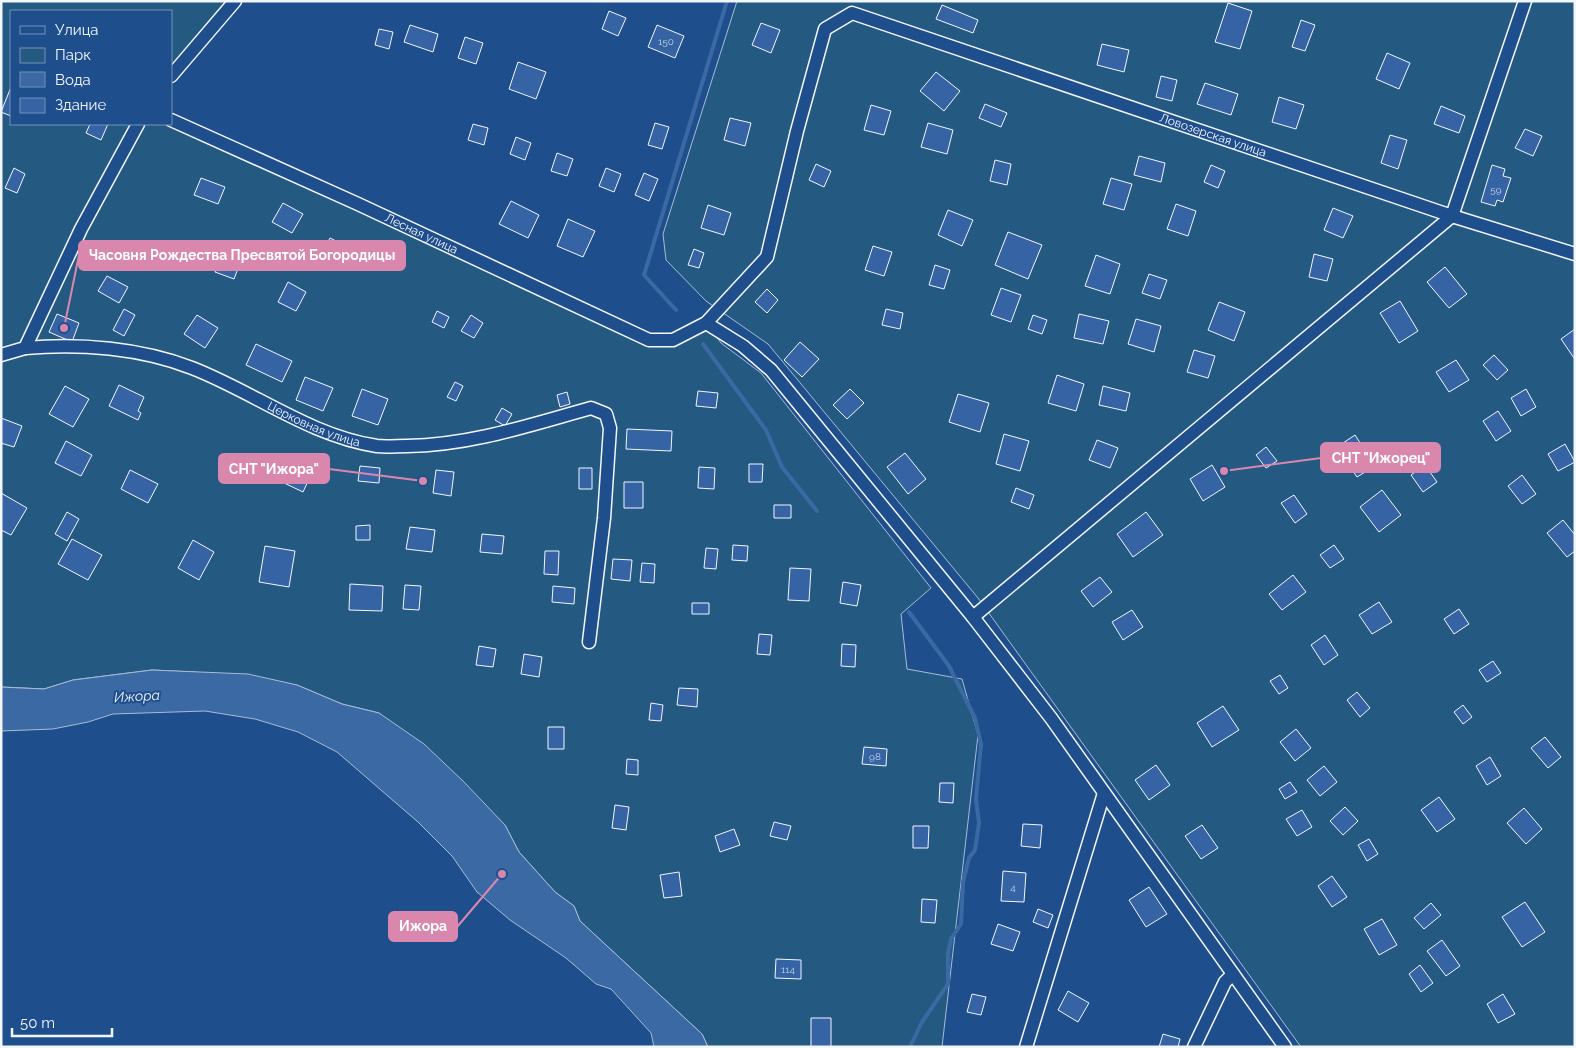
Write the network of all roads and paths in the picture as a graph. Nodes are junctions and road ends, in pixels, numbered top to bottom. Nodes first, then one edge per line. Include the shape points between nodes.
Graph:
1 (235, 1) edge
2 (1525, 1) edge
3 (172, 75) edge
4 (172, 120) edge
5 (137, 125) edge
6 (1452, 216) junction
7 (1575, 254) edge
8 (706, 323) junction
9 (25, 348) junction
10 (1, 355) edge
11 (973, 617) junction
12 (589, 642) dead end
13 (1104, 793) junction
14 (1233, 974) junction
15 (1026, 1047) edge
16 (1194, 1047) edge
17 (1285, 1047) edge

1 - 3 street
2 - 6 street
4 - 8 street, Лесная улица via 649,340 673,340
5 - 9 street via 81,229
6 - 7 street, Ловозерская улица
6 - 8 street, Ловозерская улица via 852,13 825,29 767,257
6 - 11 street
8 - 11 street via 743,346 771,370
9 - 10 street, Церковная улица
9 - 12 street, Церковная улица via 55,345 143,355 192,368 337,437 378,446 477,440 591,408 606,414 610,428 604,518
11 - 13 street
13 - 14 street
13 - 15 street
14 - 16 street via 1225,982
14 - 17 street

